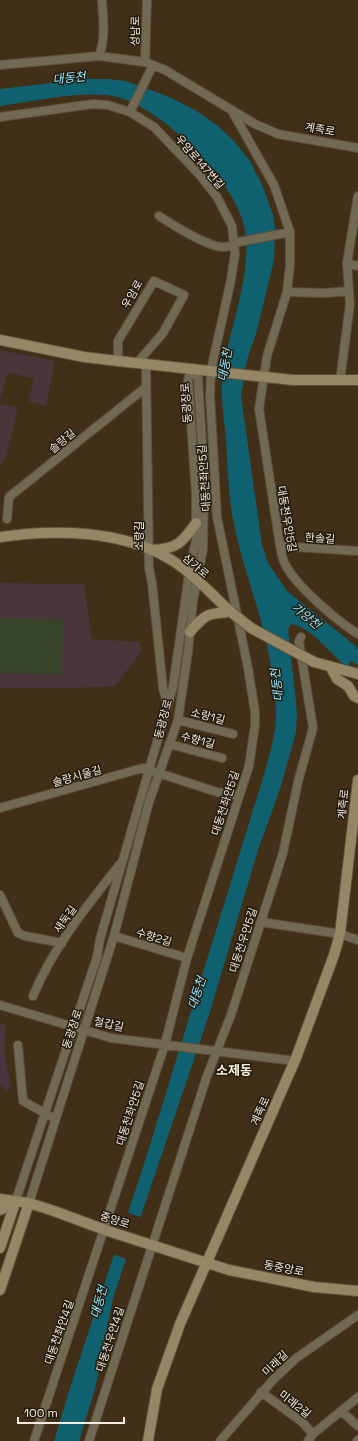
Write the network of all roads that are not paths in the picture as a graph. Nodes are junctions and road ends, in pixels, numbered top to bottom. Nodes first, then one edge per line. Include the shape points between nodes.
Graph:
1 (102, 0) edge
2 (147, 0) edge
3 (99, 56) junction
4 (149, 64) junction
5 (0, 65) edge
6 (232, 111) junction
7 (130, 112) junction
8 (0, 116) edge
9 (358, 148) edge
10 (358, 196) edge
11 (159, 216) dead end
12 (290, 232) junction
13 (235, 244) junction
14 (347, 263) junction
15 (358, 266) edge
16 (349, 291) junction
17 (287, 292) junction
18 (0, 340) edge
19 (118, 361) junction
20 (142, 364) junction
21 (192, 369) junction
22 (211, 370) junction
23 (263, 376) junction
24 (358, 380) edge
25 (340, 381) junction
26 (146, 388) junction
27 (7, 519) dead end
28 (196, 523) junction
29 (0, 537) edge
30 (280, 546) junction
31 (150, 550) junction
32 (358, 551) edge
33 (192, 577) junction
34 (231, 612) junction
35 (190, 632) junction
36 (358, 634) edge
37 (301, 636) dead end
38 (330, 666) junction
39 (358, 674) edge
40 (358, 698) edge
41 (168, 705) junction
42 (178, 720) junction
43 (233, 734) dead end
44 (169, 744) junction
45 (222, 758) dead end
46 (149, 770) junction
47 (159, 774) junction
48 (358, 780) edge
49 (239, 796) junction
50 (0, 808) edge
51 (123, 860) junction
52 (0, 895) edge
53 (261, 922) junction
54 (340, 934) junction
55 (114, 936) junction
56 (358, 940) edge
57 (62, 943) junction
58 (187, 958) junction
59 (33, 996) dead end
60 (0, 1005) edge
61 (73, 1027) junction
62 (84, 1030) junction
63 (167, 1044) junction
64 (18, 1045) dead end
65 (214, 1051) junction
66 (295, 1061) junction
67 (46, 1115) junction
68 (56, 1119) junction
69 (0, 1199) edge
70 (15, 1203) junction
71 (29, 1203) junction
72 (0, 1210) edge
73 (105, 1230) junction
74 (151, 1244) junction
75 (0, 1248) edge
76 (206, 1263) junction
77 (0, 1290) edge
78 (358, 1292) edge
79 (358, 1315) edge
80 (261, 1392) junction
81 (358, 1397) edge
82 (341, 1411) junction
83 (358, 1426) edge
84 (311, 1438) edge
85 (34, 1441) edge
86 (89, 1441) edge
87 (148, 1441) edge
88 (220, 1441) edge

1 - 3 street via 102,49
2 - 4 street, 성남로
3 - 4 street, 계족로
3 - 5 street, 계족로
4 - 6 street, 계족로 via 165,70
4 - 7 street
6 - 9 street, 계족로 via 278,134
6 - 12 street, 대동천우안5길 via 274,185
7 - 8 street, 우암로147번길 via 108,105 93,104
7 - 13 street, 우암로147번길 via 154,127 199,174 217,197 232,226
10 - 14 street
11 - 13 street via 177,228 214,245 222,247
12 - 13 street
12 - 17 street, 대동천우안5길
13 - 22 street, 우암로147번길 via 232,280
14 - 15 street
14 - 16 street
16 - 17 street
16 - 25 street via 348,328
17 - 23 street, 대동천우안5길 via 272,336
18 - 19 main road via 84,357
19 - 20 main road
19 - 20 street, 우암로 via 118,341 154,281 184,295
20 - 21 main road
20 - 26 street, 소랑길
21 - 22 main road
21 - 28 street, 동광장로 via 188,380
21 - 33 street, 동광장로 via 198,378 204,476 203,549
22 - 23 main road
22 - 49 street, 대동천좌안5길 via 217,517 230,570 255,712 251,760
23 - 25 main road via 293,380
23 - 30 street, 대동천우안5길 via 259,409
24 - 25 main road
26 - 27 street, 솔랑길 via 9,497
26 - 31 street, 소랑길
28 - 31 main road via 183,542 162,550
28 - 33 street, 동광장로
29 - 31 main road, 삼가로 via 71,533 120,538
30 - 32 street, 한솔길
30 - 36 street, 대동천우안5길 via 284,562 292,575 317,601
31 - 33 main road, 삼가로 via 168,558
31 - 41 street, 소랑길 via 149,568 163,688
33 - 34 main road, 삼가로
33 - 35 street, 동광장로
33 - 41 street, 동광장로
34 - 35 main road via 214,613 202,618
34 - 38 main road, 삼가로, bridge via 251,628 314,662
35 - 42 street, 동광장로
37 - 53 street, 대동천우안5길 via 299,641 313,728 283,853
38 - 39 main road, 삼가로
38 - 40 main road via 337,679 348,686
41 - 46 street, 동광장로
42 - 43 street, 소랑1길
42 - 44 street, 동광장로
44 - 45 street, 수향1길
44 - 47 street, 동광장로
46 - 47 street, 솔랑시울길
46 - 50 street, 솔랑시울길 via 143,768
46 - 51 street, 동광장로
47 - 49 street, 솔랑시울길
47 - 55 street, 동광장로 via 149,802
48 - 54 main road, 계족로
49 - 58 street, 대동천좌안5길
51 - 57 street, 새둑길
51 - 61 street, 동광장로 via 97,957
52 - 57 street via 18,933
53 - 54 street
53 - 65 street, 대동천우안5길 via 231,1015
54 - 56 street
54 - 66 main road, 계족로
55 - 58 street, 수향2길
55 - 62 street, 동광장로
57 - 59 street, 새둑길 via 43,971
58 - 63 street, 대동천좌안5길
60 - 61 street, 철갑길
61 - 62 street, 철갑길
61 - 67 street, 동광장로
62 - 63 street, 철갑길 via 111,1038
62 - 68 street, 동광장로
63 - 65 street, 철갑길
63 - 73 street, 대동천좌안5길
64 - 67 street via 23,1101
65 - 66 street
65 - 74 street, 대동천우안5길
66 - 76 main road, 계족로
67 - 68 street
67 - 70 street, 동광장로
68 - 71 street, 동광장로
69 - 70 main road, 중앙로
70 - 71 main road, 중앙로
70 - 72 main road, 중앙로
70 - 75 main road, 동광장로
71 - 73 main road, 중앙로
71 - 77 main road, 동광장로
73 - 74 main road, 중앙로
73 - 85 street, 대동천좌안4길
74 - 76 main road, 중앙로
74 - 86 street, 대동천우안4길
76 - 78 main road, 동중앙로 via 314,1287
76 - 87 main road, 계족로 via 180,1324 157,1389
79 - 80 street, 미래길 via 295,1358
80 - 84 street, 미래2길 via 302,1422
80 - 88 street, 미래길
81 - 82 street
82 - 83 street
82 - 84 street

